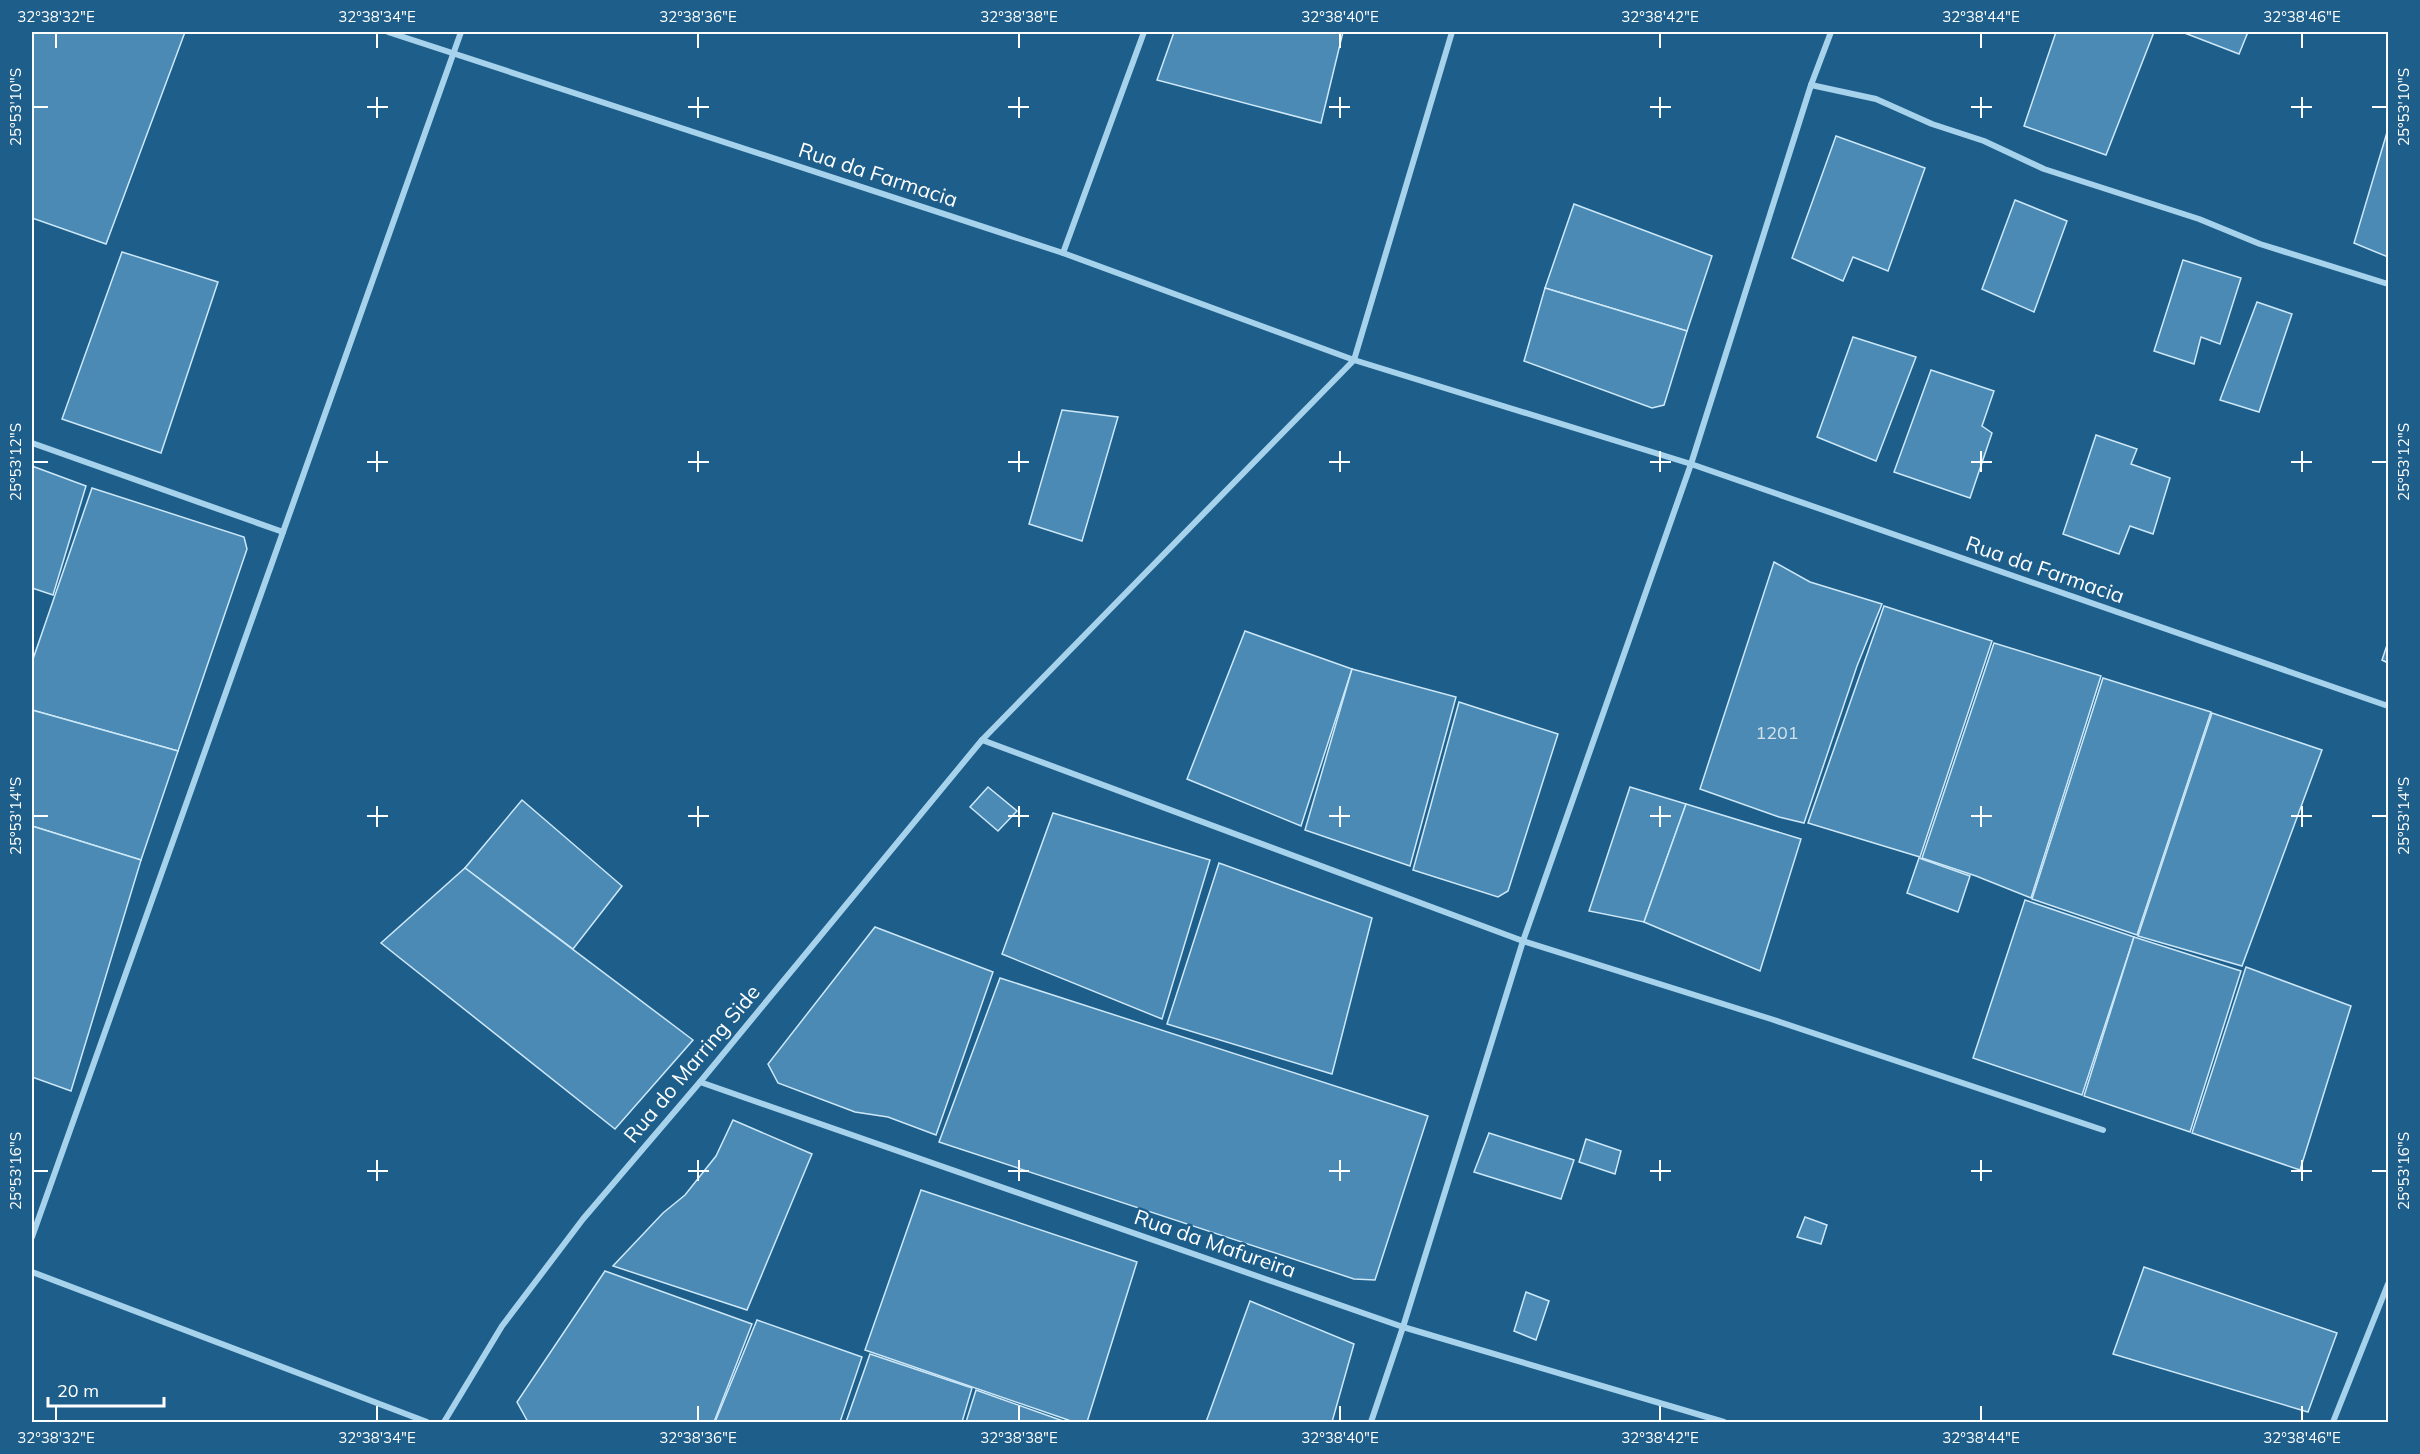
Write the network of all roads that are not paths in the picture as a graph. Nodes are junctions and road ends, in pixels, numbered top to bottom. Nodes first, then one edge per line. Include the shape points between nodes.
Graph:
1 (388, 32) edge
2 (461, 32) edge
3 (1144, 32) edge
4 (1452, 32) edge
5 (1831, 32) edge
6 (453, 53) junction
7 (1811, 85) junction
8 (1063, 253) junction
9 (2388, 284) edge
10 (1354, 360) junction
11 (32, 443) edge
12 (1691, 464) junction
13 (283, 532) junction
14 (2388, 706) edge
15 (982, 740) junction
16 (1523, 941) junction
17 (700, 1082) junction
18 (2103, 1130) dead end
19 (32, 1237) edge
20 (32, 1272) edge
21 (2388, 1284) edge
22 (1403, 1328) junction
23 (427, 1422) edge
24 (444, 1422) edge
25 (1371, 1422) edge
26 (1724, 1422) edge
27 (2333, 1422) edge

1 - 6 street, Rua da Farmacia
2 - 6 street
3 - 8 street
4 - 10 street
5 - 7 street
6 - 8 street, Rua da Farmacia
6 - 13 street
7 - 9 street via 1876,99 2044,169
7 - 12 street
8 - 10 street, Rua da Farmacia
10 - 12 street, Rua da Farmacia
10 - 15 street, Rua do Marring Side
11 - 13 street
12 - 14 street, Rua da Farmacia
12 - 16 street
13 - 19 street
15 - 16 street
15 - 17 street, Rua do Marring Side
16 - 18 street via 1771,1018
16 - 22 street
17 - 22 street, Rua da Mafureira
17 - 24 street, Rua do Marring Side via 583,1219 501,1326
20 - 23 street
21 - 27 street
22 - 25 street
22 - 26 street, Rua da Mafureira

